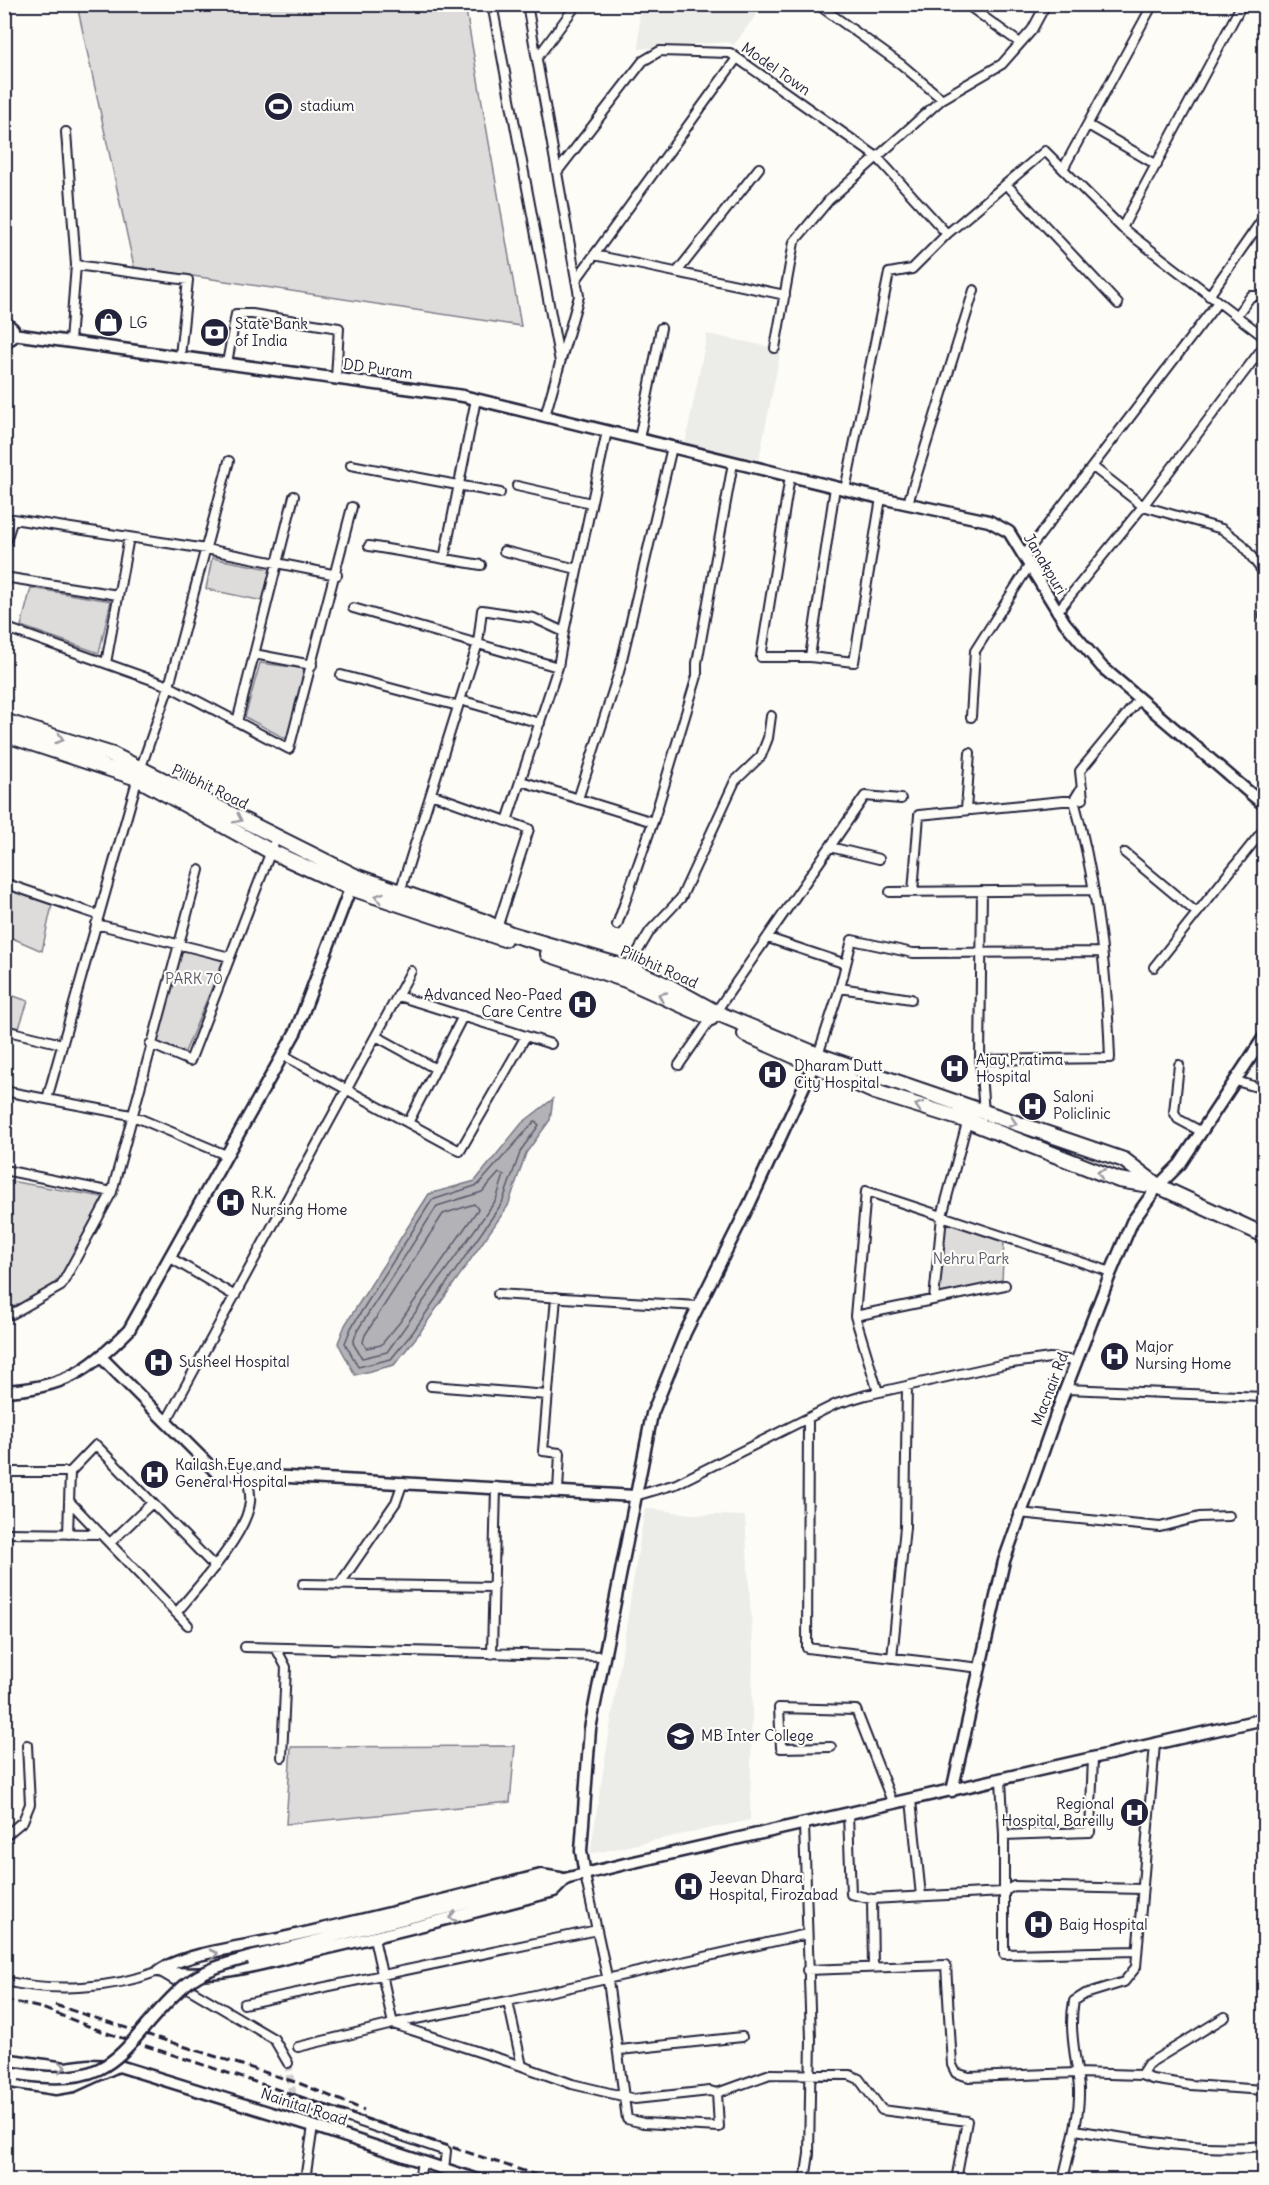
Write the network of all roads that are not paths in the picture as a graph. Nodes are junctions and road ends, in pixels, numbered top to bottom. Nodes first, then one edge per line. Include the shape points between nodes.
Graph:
1 (492, 4) edge
2 (527, 4) edge
3 (577, 4) edge
4 (816, 4) edge
5 (966, 4) edge
6 (1046, 4) edge
7 (1153, 4) edge
8 (1242, 4) edge
9 (1020, 43) junction
10 (537, 58) junction
11 (737, 58) junction
12 (942, 99) junction
13 (1088, 125) junction
14 (66, 132) dead end
15 (877, 157) junction
16 (1157, 165) junction
17 (759, 168) dead end
18 (1063, 170) junction
19 (557, 172) junction
20 (1006, 184) junction
21 (1264, 217) edge
22 (1122, 228) junction
23 (1256, 230) junction
24 (947, 234) junction
25 (1264, 235) edge
26 (594, 255) junction
27 (76, 265) junction
28 (677, 273) junction
29 (576, 280) junction
30 (974, 290) dead end
31 (785, 295) junction
32 (1209, 296) junction
33 (1264, 296) edge
34 (1218, 302) junction
35 (1118, 304) dead end
36 (1236, 316) junction
37 (4, 321) edge
38 (661, 328) dead end
39 (1264, 337) edge
40 (70, 341) junction
41 (8, 342) edge
42 (1264, 346) edge
43 (775, 348) dead end
44 (180, 356) junction
45 (227, 363) junction
46 (560, 363) junction
47 (336, 378) junction
48 (476, 399) junction
49 (545, 416) junction
50 (607, 431) junction
51 (639, 439) junction
52 (672, 447) junction
53 (229, 460) dead end
54 (733, 463) junction
55 (351, 465) dead end
56 (1093, 467) junction
57 (790, 476) junction
58 (459, 486) junction
59 (518, 486) dead end
60 (840, 488) junction
61 (500, 493) dead end
62 (294, 496) dead end
63 (881, 498) junction
64 (591, 503) junction
65 (908, 503) junction
66 (1143, 506) junction
67 (352, 507) dead end
68 (129, 537) junction
69 (369, 546) dead end
70 (4, 547) edge
71 (206, 549) junction
72 (504, 551) dead end
73 (444, 559) junction
74 (1026, 561) junction
75 (277, 563) junction
76 (481, 565) dead end
77 (577, 569) junction
78 (1264, 573) edge
79 (337, 574) junction
80 (4, 577) edge
81 (118, 595) junction
82 (353, 608) dead end
83 (1057, 612) junction
84 (4, 627) edge
85 (564, 632) junction
86 (478, 643) junction
87 (254, 654) junction
88 (810, 657) junction
89 (106, 663) junction
90 (312, 665) junction
91 (558, 667) junction
92 (341, 675) dead end
93 (169, 686) junction
94 (1139, 699) junction
95 (459, 703) junction
96 (771, 716) dead end
97 (971, 717) dead end
98 (4, 721) edge
99 (237, 722) junction
100 (540, 723) junction
101 (4, 734) edge
102 (970, 753) dead end
103 (138, 774) junction
104 (521, 781) junction
105 (431, 794) junction
106 (578, 799) junction
107 (901, 799) dead end
108 (1074, 800) junction
109 (1264, 802) edge
110 (966, 810) junction
111 (507, 821) junction
112 (653, 822) junction
113 (1264, 829) edge
114 (273, 844) junction
115 (830, 847) junction
116 (1125, 853) dead end
117 (879, 859) dead end
118 (199, 870) dead end
119 (353, 882) junction
120 (4, 883) edge
121 (1094, 890) junction
122 (982, 891) junction
123 (400, 892) junction
124 (890, 892) dead end
125 (913, 892) junction
126 (1197, 913) junction
127 (98, 915) junction
128 (96, 924) junction
129 (617, 925) dead end
130 (497, 928) junction
131 (768, 938) junction
132 (178, 943) junction
133 (1102, 952) junction
134 (981, 954) junction
135 (230, 957) junction
136 (846, 964) junction
137 (1154, 967) dead end
138 (628, 968) junction
139 (411, 971) dead end
140 (840, 988) junction
141 (398, 996) junction
142 (911, 999) dead end
143 (463, 1016) junction
144 (714, 1016) junction
145 (4, 1030) edge
146 (376, 1036) junction
147 (526, 1036) junction
148 (1264, 1037) edge
149 (62, 1044) junction
150 (150, 1044) junction
151 (551, 1044) dead end
152 (283, 1055) junction
153 (816, 1060) junction
154 (980, 1060) junction
155 (679, 1065) dead end
156 (1179, 1065) dead end
157 (436, 1068) junction
158 (1236, 1081) junction
159 (1264, 1089) edge
160 (347, 1090) junction
161 (4, 1091) edge
162 (47, 1099) junction
163 (974, 1114) junction
164 (130, 1115) junction
165 (408, 1123) junction
166 (1202, 1132) junction
167 (226, 1155) junction
168 (4, 1170) edge
169 (1158, 1186) junction
170 (112, 1192) junction
171 (942, 1216) junction
172 (1264, 1235) edge
173 (169, 1257) junction
174 (1111, 1272) junction
175 (1005, 1285) dead end
176 (498, 1294) dead end
177 (235, 1296) junction
178 (556, 1297) junction
179 (934, 1299) junction
180 (698, 1306) junction
181 (4, 1314) edge
182 (855, 1316) junction
183 (102, 1358) junction
184 (1077, 1361) junction
185 (431, 1386) dead end
186 (907, 1386) junction
187 (1066, 1389) junction
188 (4, 1391) edge
189 (879, 1392) junction
190 (548, 1395) junction
191 (1264, 1397) edge
192 (808, 1418) junction
193 (166, 1422) junction
194 (4, 1472) edge
195 (70, 1472) junction
196 (247, 1474) junction
197 (403, 1482) junction
198 (496, 1487) junction
199 (558, 1491) junction
200 (635, 1496) junction
201 (69, 1501) junction
202 (152, 1503) junction
203 (1020, 1513) junction
204 (1229, 1516) dead end
205 (4, 1533) edge
206 (68, 1534) junction
207 (101, 1534) junction
208 (110, 1543) junction
209 (215, 1568) junction
210 (303, 1584) dead end
211 (339, 1585) junction
212 (494, 1587) junction
213 (176, 1613) junction
214 (188, 1625) dead end
215 (244, 1647) dead end
216 (276, 1648) junction
217 (492, 1654) junction
218 (604, 1656) junction
219 (892, 1658) junction
220 (981, 1668) junction
221 (1264, 1719) edge
222 (1155, 1744) junction
223 (27, 1745) dead end
224 (831, 1747) dead end
225 (282, 1757) dead end
226 (1093, 1758) junction
227 (1001, 1780) junction
228 (952, 1791) junction
229 (911, 1800) junction
230 (893, 1804) junction
231 (848, 1815) junction
232 (804, 1825) junction
233 (1004, 1835) junction
234 (4, 1837) edge
235 (585, 1875) junction
236 (566, 1879) junction
237 (1142, 1888) junction
238 (1004, 1892) junction
239 (921, 1896) junction
240 (872, 1899) junction
241 (597, 1930) junction
242 (807, 1934) junction
243 (374, 1938) junction
244 (1136, 1951) junction
245 (873, 1967) junction
246 (807, 1970) junction
247 (159, 1971) junction
248 (383, 1974) junction
249 (4, 1981) edge
250 (608, 1981) junction
251 (508, 2001) junction
252 (243, 2004) dead end
253 (1225, 2018) dead end
254 (393, 2024) junction
255 (742, 2037) dead end
256 (298, 2047) dead end
257 (620, 2050) junction
258 (4, 2059) edge
259 (288, 2063) tunnel mouth
260 (89, 2065) junction
261 (119, 2066) junction
262 (522, 2066) junction
263 (4, 2072) edge
264 (1077, 2073) junction
265 (811, 2075) junction
266 (1141, 2075) junction
267 (91, 2079) junction
268 (4, 2081) edge
269 (1264, 2090) edge
270 (717, 2093) junction
271 (623, 2095) junction
272 (293, 2100) dead end
273 (314, 2126) junction
274 (1075, 2130) junction
275 (1264, 2146) edge
276 (422, 2162) junction
277 (444, 2169) junction
278 (305, 2181) edge
279 (419, 2181) edge
280 (478, 2181) edge
281 (805, 2181) edge
282 (956, 2181) edge
283 (1063, 2181) edge

1 - 46 street
2 - 10 street
3 - 10 street
4 - 12 street via 902,65
5 - 9 street
6 - 9 street
7 - 13 street
8 - 16 street
9 - 12 street via 1002,64
10 - 19 street
11 - 15 street, Model Town
11 - 19 street, Model Town via 730,52 670,50 643,61
11 - 26 street
12 - 15 street
13 - 16 street
13 - 18 street
14 - 27 street
15 - 24 street, Model Town
15 - 31 street via 829,200 794,242
16 - 22 street
17 - 28 street
18 - 20 street via 1045,152
18 - 22 street
19 - 29 street
20 - 24 street
20 - 35 street
21 - 23 street
22 - 32 street
23 - 25 street
23 - 32 street
24 - 60 street via 912,269 889,273
26 - 28 street
26 - 29 street
27 - 40 street
27 - 44 street via 188,280
28 - 31 street
29 - 46 street via 579,296
30 - 65 street
31 - 43 street
32 - 34 street
33 - 36 street via 1251,296
34 - 36 street
34 - 56 street
36 - 39 street
37 - 41 street via 12,325
38 - 51 street
40 - 41 street, DD Puram
40 - 44 street, DD Puram
42 - 66 street
44 - 45 street, DD Puram
45 - 47 street, DD Puram
45 - 47 street via 236,314 262,315 339,328
46 - 49 street
47 - 48 street, DD Puram
48 - 49 street, DD Puram
48 - 58 street
49 - 50 street, DD Puram
50 - 51 street, DD Puram
50 - 64 street
51 - 52 street, DD Puram
52 - 54 street, DD Puram
52 - 106 street via 619,672
53 - 71 street
54 - 57 street, Janakpuri
54 - 112 street via 698,676
55 - 58 street
56 - 66 street
56 - 74 street
57 - 60 street, Janakpuri
57 - 88 street via 761,657
58 - 61 street
58 - 73 street
59 - 64 street
60 - 63 street, Janakpuri
60 - 88 street
62 - 75 street
63 - 65 street, Janakpuri
63 - 88 street via 854,662
64 - 77 street
65 - 74 street, Janakpuri via 989,521 1009,532
66 - 78 street via 1222,529 1241,543
66 - 83 street
67 - 79 street
68 - 70 street via 14,519
68 - 71 street
68 - 81 street
69 - 73 street
71 - 75 street
71 - 93 street
72 - 77 street
73 - 76 street
74 - 83 street, Janakpuri
74 - 97 street via 975,651
75 - 79 street
75 - 87 street
77 - 85 street
79 - 90 street
80 - 81 street
81 - 89 street
82 - 86 street
83 - 94 street, Janakpuri via 1102,667
84 - 89 street
85 - 86 street via 534,618 482,610
85 - 91 street
86 - 91 street
86 - 95 street
87 - 90 street
87 - 99 street
89 - 93 street
90 - 99 street via 289,749
91 - 100 street
92 - 95 street
93 - 99 street
93 - 103 street
94 - 108 street via 1080,771 1083,799
94 - 109 street, Janakpuri
95 - 100 street
95 - 105 street
96 - 138 street via 761,756 735,781 681,898 650,931
98 -> 103 highway, Pilibhit Road via 113,755
100 - 104 street
101 - 103 highway
102 - 110 street
103 - 114 highway, Pilibhit Road
103 - 127 street
104 - 106 street
104 - 111 street
105 - 111 street
105 - 123 street
106 - 112 street
107 - 115 street via 865,796
108 - 110 street
108 - 121 street
110 - 125 street via 919,815
111 - 130 street via 530,829
112 - 129 street
113 - 126 street
114 - 119 highway, Pilibhit Road
114 - 135 street
115 - 117 street
115 - 131 street
116 - 126 street
118 - 132 street
119 - 123 highway, Pilibhit Road
144 -> 119 highway via 626,980
119 - 152 street via 296,1031
120 - 127 street
121 - 122 street
121 - 133 street
122 - 125 street
122 - 134 street
123 - 130 highway, Pilibhit Road
124 - 125 street
126 - 137 street
127 - 128 street
128 - 132 street
128 - 149 street
130 - 138 highway, Pilibhit Road
131 - 136 street
131 - 144 street
132 - 135 street
132 - 150 street
133 - 134 street
133 - 154 street via 1110,1058
134 - 136 street via 913,953 852,940
134 - 154 street
135 - 150 street via 190,1061
136 - 140 street
138 - 144 highway, Pilibhit Road via 668,986
139 - 141 street
140 - 142 street
140 - 153 street
141 - 143 street
141 - 146 street
143 - 147 street
143 - 157 street
144 - 153 highway, Pilibhit Road
144 - 155 street
145 - 149 street
146 - 157 street
146 - 160 street
147 - 151 street
147 - 165 street via 460,1151
148 - 158 street, Macnair Rd
149 - 162 street
150 - 164 street
152 - 160 street
152 - 167 street
153 - 163 highway, Pilibhit Road
153 - 180 street
154 - 163 street
156 - 166 street via 1174,1112 1178,1119
157 - 165 street
158 - 159 street
158 - 166 street, Macnair Rd
160 - 165 street
160 - 177 street
161 - 162 street
162 - 164 street
169 -> 163 highway via 1119,1180
163 -> 169 highway, Pilibhit Road via 1124,1160
163 - 171 street
164 - 167 street
164 - 170 street
166 - 169 street, Macnair Rd via 1180,1164
167 - 173 street
168 - 170 street
169 - 172 highway, Pilibhit Road
169 - 174 street, Macnair Rd via 1132,1222
170 - 181 street via 61,1286 12,1314
171 - 174 street
171 - 179 street
171 - 182 street via 866,1191
173 - 177 street
173 - 183 street via 129,1330
174 - 184 street, Macnair Rd
175 - 179 street
176 - 178 street
177 - 193 street
178 - 180 street
178 - 190 street
179 - 182 street
180 - 200 street via 652,1414
182 - 189 street
183 - 188 street via 72,1376 35,1390
183 - 193 street
184 - 186 street via 1050,1358 1005,1364
184 - 187 street, Macnair Rd
185 - 190 street
186 - 189 street
186 - 219 street via 905,1527
187 - 191 street
187 - 203 street, Macnair Rd
189 - 192 street via 836,1404
190 - 199 street via 543,1451 560,1453
192 - 200 street via 676,1484
192 - 219 street via 807,1648
193 - 196 street via 217,1473
194 - 195 street
195 - 201 street
195 - 202 street via 96,1445
196 - 197 street
196 - 209 street via 250,1501 246,1518
197 - 198 street
197 - 211 street via 396,1502
198 - 199 street
198 - 212 street
199 - 200 street
200 - 218 street
201 - 206 street
201 - 207 street
202 - 208 street
202 - 209 street
203 - 204 street via 1160,1527 1199,1516
203 - 220 street, Macnair Rd via 1004,1561
205 - 206 street
206 - 207 street
207 - 208 street
208 - 213 street
209 - 213 street
210 - 211 street
211 - 212 street
212 - 217 street
213 - 214 street
215 - 216 street
216 - 217 street
216 - 225 street via 286,1667
217 - 218 street
218 - 235 street via 590,1729 581,1851
219 - 220 street
220 - 228 street, Macnair Rd
221 - 222 street
222 - 226 street
222 - 237 street
223 - 234 street via 30,1804 23,1821
224 - 230 street via 781,1748 779,1707 856,1710
226 - 227 street
226 - 233 street via 1090,1832
227 - 228 street
227 - 233 street
228 - 229 street
229 - 230 street
229 - 239 street
230 - 231 street
231 - 232 street
231 - 240 street via 851,1894
232 - 235 street
232 - 242 street
233 - 238 street
235 - 236 street
235 - 241 street
236 -> 243 street via 554,1891
247 -> 236 street via 197,1957 403,1912 541,1875
236 - 263 street, bridge via 212,1968 186,1984 133,2043 90,2074 66,2078
237 - 238 street via 1014,1886
237 - 244 street
238 - 239 street
238 - 244 street via 1004,1954
239 - 240 street
240 - 245 street
241 - 248 street
241 - 250 street
242 - 246 street
242 - 250 street
243 - 247 street via 215,1974 181,1976
243 - 248 street
244 - 264 street via 1136,1967 1124,1982 1074,2001 1071,2016
245 - 246 street
245 - 264 street via 946,1965 952,2065 956,2073 969,2077
246 - 265 street
247 - 249 street via 130,1981 93,1986
247 - 259 street via 274,2039
248 - 252 street
248 - 254 street
250 - 251 street
250 - 257 street
251 - 254 street
251 - 262 street
253 - 266 street via 1148,2064
254 - 256 street
254 - 262 street
255 - 257 street
257 - 271 street
258 -> 260 street, Nainital Road via 65,2068
260 - 261 street, Nainital Road
260 - 267 street
261 - 267 street
261 - 273 street, Nainital Road
262 - 271 street via 572,2084
264 - 266 street
264 - 274 street
265 - 270 street via 770,2074
265 - 281 street
265 - 282 street via 850,2075 859,2079 882,2110 967,2121
266 - 269 street via 1190,2085
267 - 268 street via 56,2089
270 - 271 street via 635,2099
270 - 271 street via 719,2127 629,2121
272 - 277 street via 446,2151
273 - 276 street, Nainital Road
273 - 278 street
274 - 275 street via 1167,2145
274 - 283 street
276 - 277 street, Nainital Road
276 - 279 street
277 - 280 street, Nainital Road

